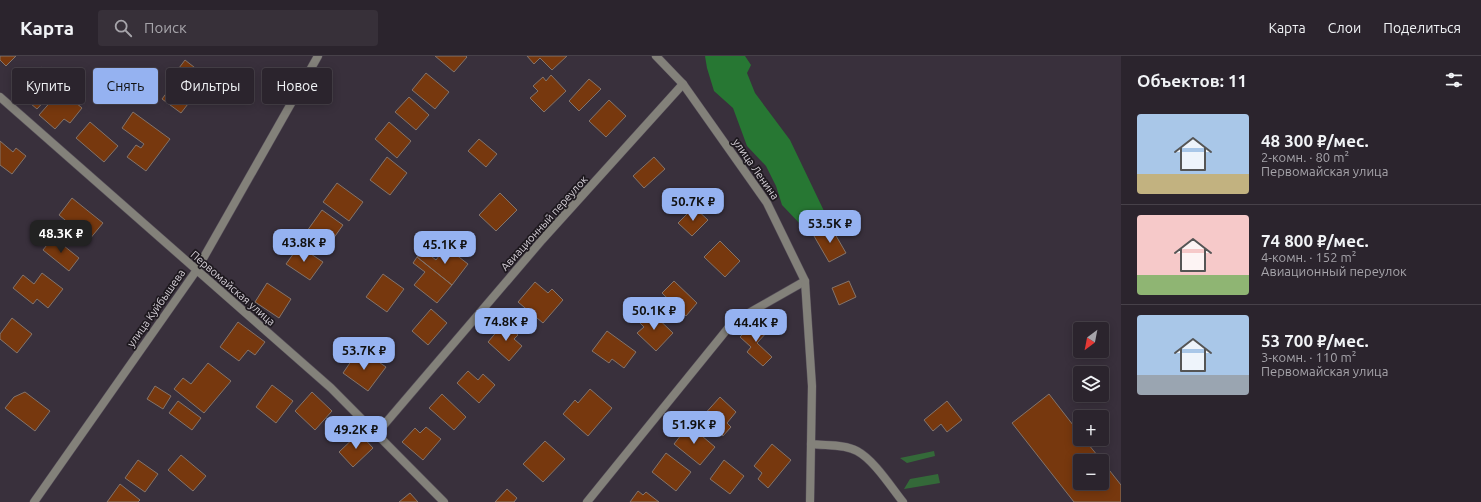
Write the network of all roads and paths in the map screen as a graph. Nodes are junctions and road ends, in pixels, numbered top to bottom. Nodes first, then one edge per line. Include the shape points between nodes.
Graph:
1 (318, 56) edge
2 (656, 56) edge
3 (683, 84) junction
4 (0, 97) edge
5 (196, 271) junction
6 (805, 281) junction
7 (377, 433) junction
8 (811, 444) junction
9 (34, 502) edge
10 (444, 502) edge
11 (587, 502) edge
12 (810, 502) edge
13 (903, 502) edge

1 - 5 street, улица Куйбышева
2 - 3 street, улица Ленина
3 - 6 street, улица Ленина via 767,204
3 - 7 street, Авиационный переулок via 542,240
4 - 5 street, Первомайская улица
5 - 7 street, Первомайская улица via 330,388
5 - 9 street, улица Куйбышева
6 - 8 street, улица Ленина via 812,386
6 - 11 street via 733,322
7 - 10 street, Первомайская улица
8 - 12 street, улица Ленина
8 - 13 street via 856,450 867,457

